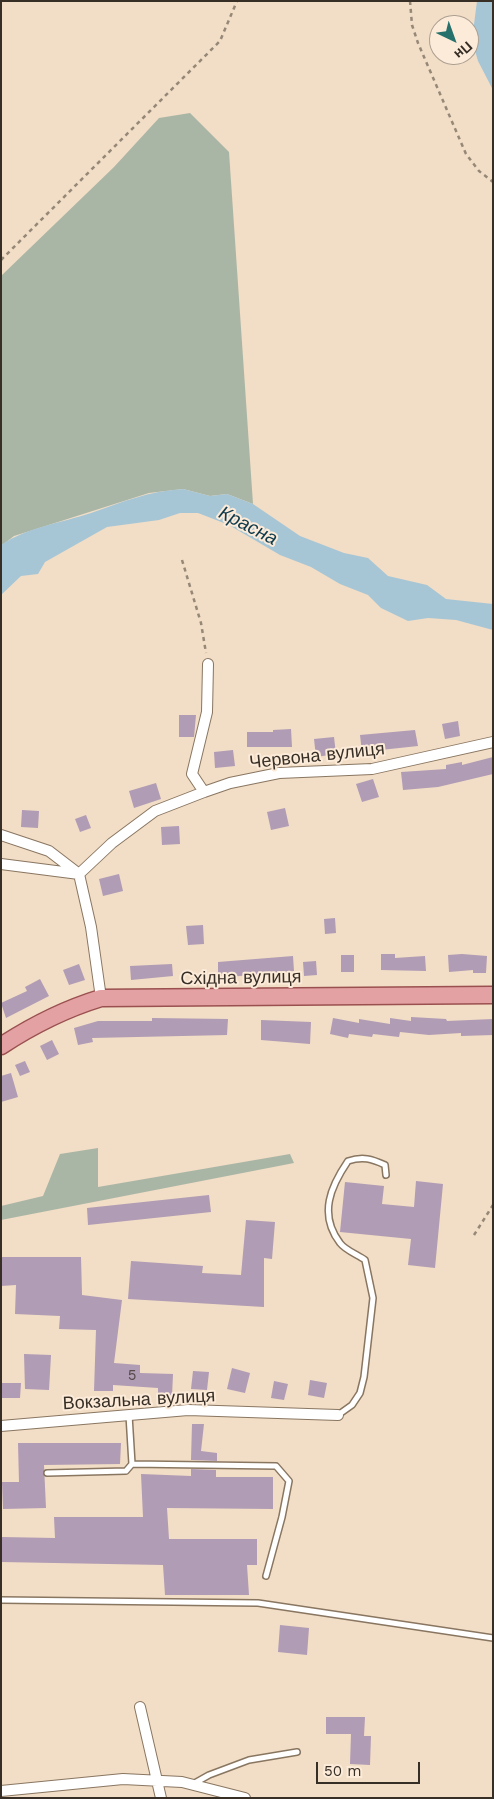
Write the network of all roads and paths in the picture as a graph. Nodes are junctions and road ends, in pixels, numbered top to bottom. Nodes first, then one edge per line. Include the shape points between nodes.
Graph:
1 (237, 1) edge
2 (410, 1) edge
3 (493, 182) edge
4 (1, 260) edge
5 (182, 560) dead end
6 (208, 664) joint
7 (493, 742) edge
8 (204, 792) junction
9 (1, 835) edge
10 (1, 864) edge
11 (79, 874) junction
12 (493, 995) edge
13 (101, 998) junction
14 (1, 1046) edge
15 (386, 1175) dead end
16 (493, 1205) edge
17 (474, 1235) dead end
18 (129, 1414) junction
19 (338, 1415) joint
20 (1, 1426) edge
21 (132, 1464) junction
22 (47, 1473) dead end
23 (266, 1576) dead end
24 (1, 1600) edge
25 (493, 1638) edge
26 (140, 1707) dead end
27 (297, 1752) dead end
28 (155, 1781) junction
29 (191, 1785) junction
30 (1, 1791) edge
31 (161, 1798) edge
32 (245, 1798) edge

1 - 4 path via 220,41
2 - 3 path via 418,43 466,154
5 - 6 path via 201,623
6 - 8 street via 207,712 192,774
7 - 8 street, Червона вулиця via 372,769 279,774 230,783
8 - 11 street, Червона вулиця via 155,811 112,843
9 - 11 street via 50,851
10 - 11 street
11 - 13 street via 91,927
12 - 13 main road, Східна вулиця
13 - 14 main road, Східна вулиця via 72,1006
15 - 19 lane via 385,1165 358,1157 348,1161 329,1194 328,1213 333,1228 340,1243 365,1260 373,1298 360,1393 352,1405
16 - 17 path
18 - 19 street, Вокзальна вулиця via 188,1410
18 - 20 street, Вокзальна вулиця
18 - 21 lane
21 - 22 lane via 126,1471
21 - 23 lane via 276,1466 289,1480
24 - 25 lane via 258,1603
26 - 28 street
27 - 29 lane via 249,1760
28 - 29 street
28 - 30 street via 123,1779
28 - 31 street
29 - 32 street

